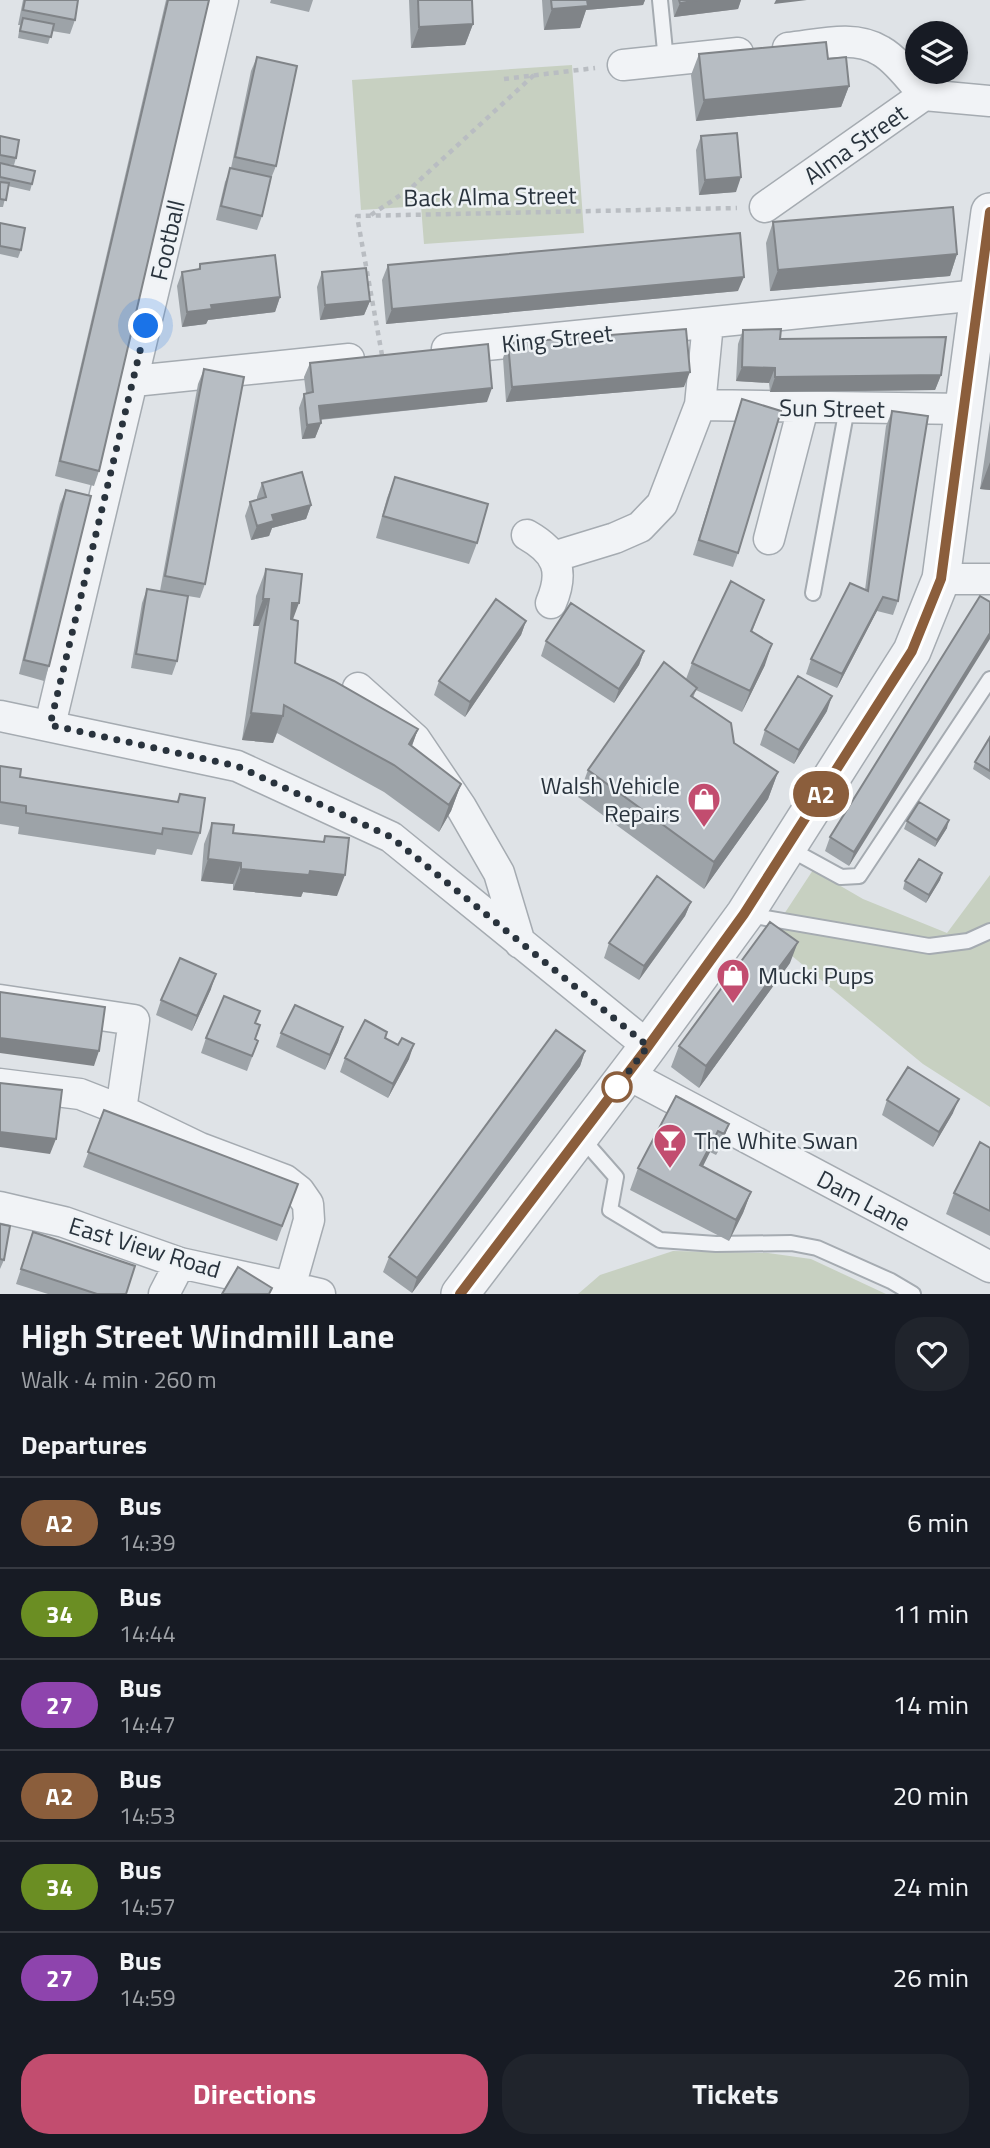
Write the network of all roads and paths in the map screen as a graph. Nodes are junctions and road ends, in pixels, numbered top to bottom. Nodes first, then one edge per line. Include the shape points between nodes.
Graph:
1 (223, 0) edge
2 (660, 0) edge
3 (666, 61) junction
4 (623, 65) joint
5 (534, 75) junction
6 (504, 79) dead end
7 (925, 95) junction
8 (990, 101) edge
9 (765, 207) joint
10 (990, 212) edge
11 (369, 216) junction
12 (979, 295) junction
13 (708, 323) junction
14 (422, 351) edge
15 (382, 355) joint
16 (134, 381) junction
17 (700, 405) junction
18 (803, 408) junction
19 (847, 408) junction
20 (965, 409) junction
21 (527, 534) dead end
22 (769, 539) dead end
23 (553, 557) junction
24 (941, 579) junction
25 (990, 579) edge
26 (813, 593) dead end
27 (551, 603) dead end
28 (990, 680) edge
29 (358, 688) dead end
30 (0, 716) edge
31 (50, 725) junction
32 (787, 848) junction
33 (744, 914) junction
34 (990, 931) edge
35 (520, 943) junction
36 (0, 1000) edge
37 (637, 1060) junction
38 (0, 1084) edge
39 (121, 1110) junction
40 (579, 1135) junction
41 (0, 1207) edge
42 (180, 1263) junction
43 (990, 1266) edge
44 (290, 1287) junction
45 (164, 1294) edge
46 (320, 1294) edge
47 (460, 1294) edge
48 (914, 1294) edge

1 - 16 street, Football
2 - 3 lane
3 - 4 street
3 - 7 street via 865,43 883,52
4 - 5 path
5 - 6 path
5 - 11 path via 411,188
7 - 8 street, Alma Street
7 - 9 street, Alma Street
9 - 11 path, Back Alma Street
10 - 12 street
11 - 15 path, Back Alma Street via 357,216
12 - 13 street, King Street
12 - 20 street
13 - 14 street, King Street
13 - 17 street
15 - 16 street
16 - 31 street, Football
17 - 18 street, Sun Street
17 - 23 street via 662,504 640,527
18 - 19 street, Sun Street
18 - 22 street
19 - 20 street, Sun Street
19 - 26 lane
20 - 24 street
21 - 23 street
23 - 27 street via 558,577
24 - 25 street
24 - 32 street via 912,651
28 - 32 lane via 859,876 841,877
29 - 35 street via 415,739 461,807 499,873
30 - 31 street, Dam Lane
31 - 35 street, Dam Lane via 237,766 391,837
32 - 33 street
33 - 34 lane via 929,946 968,941
33 - 37 street
35 - 37 street, Dam Lane
36 - 39 street via 134,1020
37 - 40 street
37 - 43 street, Dam Lane
38 - 39 street via 80,1094
39 - 44 street via 201,1148 285,1180 299,1191 308,1204 309,1220
40 - 47 street
40 - 48 lane via 616,1177 610,1210 660,1240 791,1242 817,1248
41 - 42 street, East View Road via 64,1222
42 - 44 street, East View Road
42 - 45 street
44 - 46 street, East View Road

